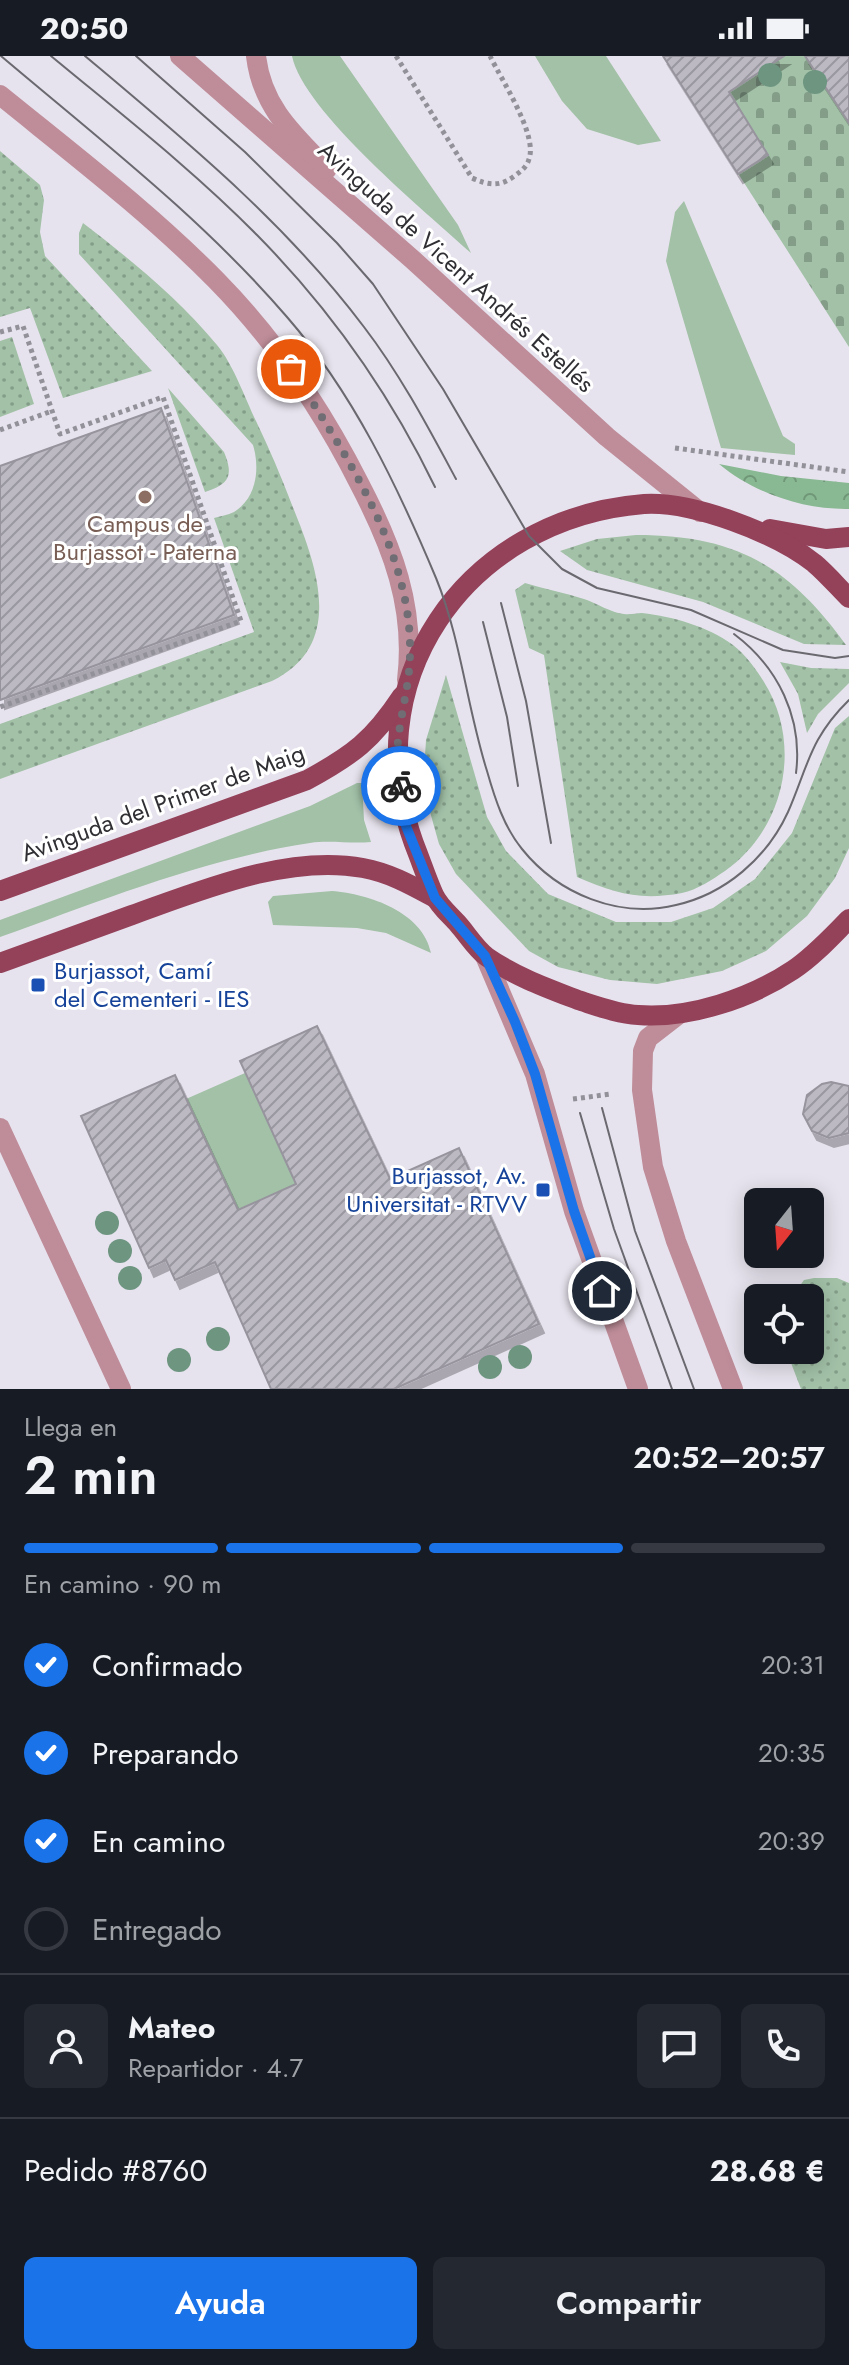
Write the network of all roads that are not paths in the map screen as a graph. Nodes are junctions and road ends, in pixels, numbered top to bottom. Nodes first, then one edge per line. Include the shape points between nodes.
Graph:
1 (180, 56) edge
2 (256, 56) edge
3 (0, 95) edge
4 (412, 259) junction
5 (701, 512) junction
6 (736, 524) junction
7 (849, 537) edge
8 (849, 598) edge
9 (406, 689) junction
10 (0, 891) edge
11 (435, 898) junction
12 (849, 919) edge
13 (849, 934) edge
14 (814, 954) junction
15 (485, 956) junction
16 (0, 963) edge
17 (679, 1014) junction
18 (0, 1128) edge
19 (121, 1389) edge
20 (638, 1389) edge
21 (733, 1389) edge

1 - 4 street, Avinguda de Vicent Andrés Estellés
2 - 4 street via 267,99 285,125
3 - 9 street via 219,282 291,369 385,535 409,623
4 - 5 street, Avinguda de Vicent Andrés Estellés via 595,427
5 - 6 main road
5 - 9 main road via 646,504 586,513 529,536 484,566 447,606
6 - 7 main road via 826,539
6 - 8 main road via 773,536 815,563
9 - 10 main road, Avinguda del Primer de Maig via 366,743 307,780
9 - 11 main road via 396,758 406,826
11 - 15 main road
11 - 16 main road via 395,876 360,867 277,869 176,899
12 - 14 main road
13 - 14 main road
14 - 17 main road via 763,987
15 - 17 main road via 538,986 596,1006 638,1015
15 - 20 street via 535,1074 574,1211
17 - 21 street via 648,1038 643,1051 642,1090 653,1167
18 - 19 street

